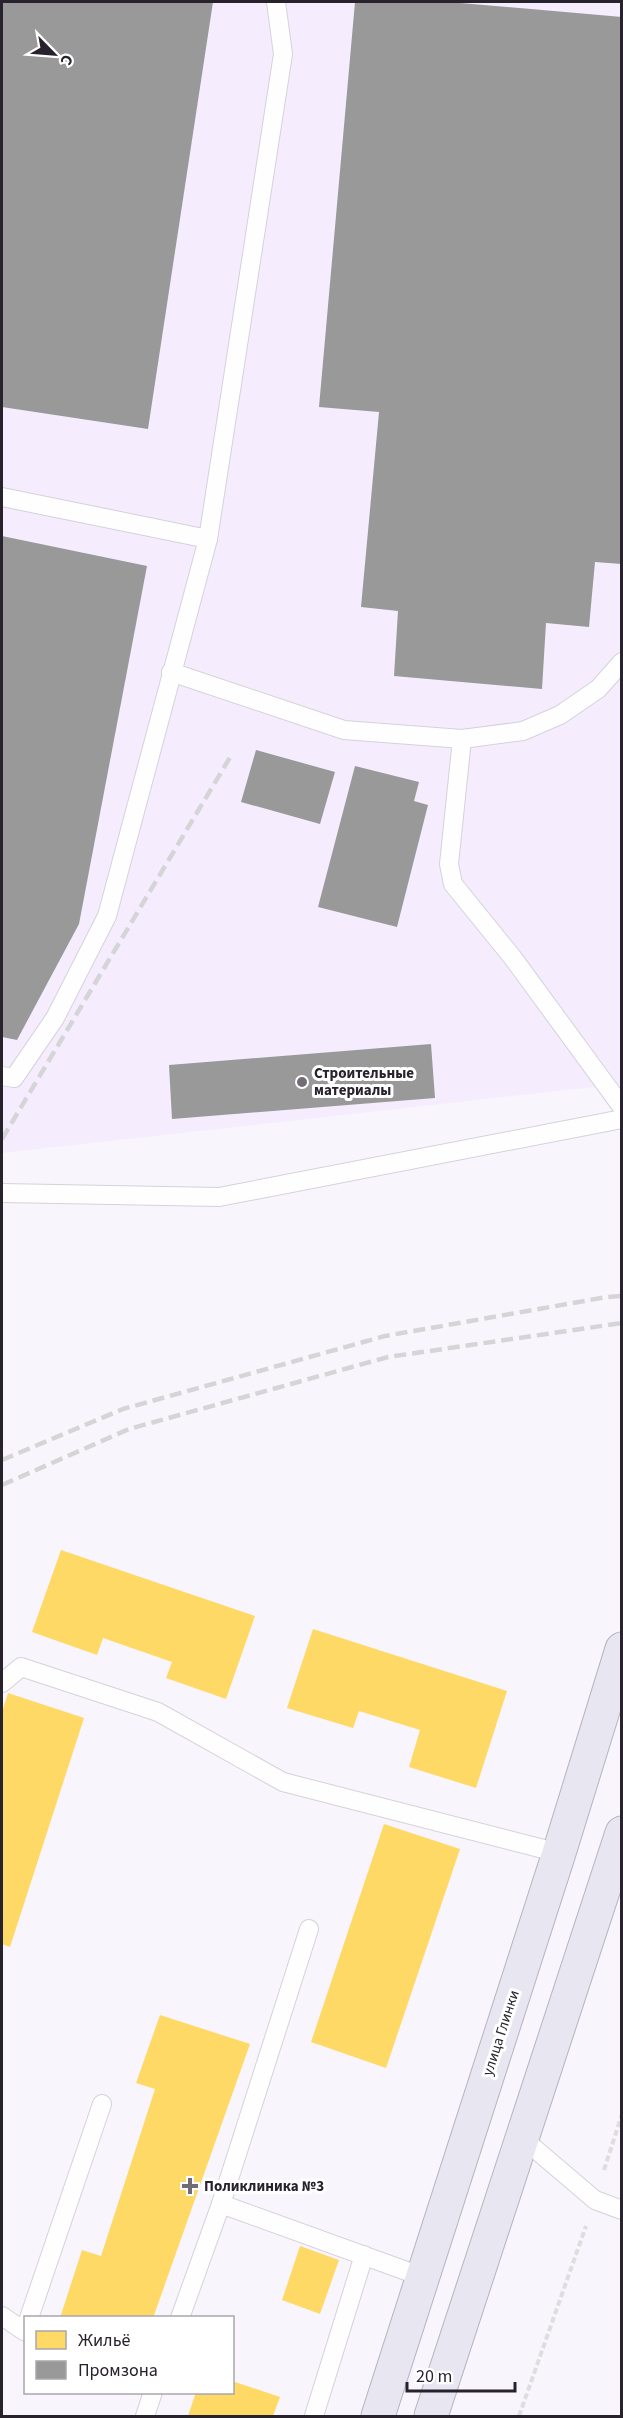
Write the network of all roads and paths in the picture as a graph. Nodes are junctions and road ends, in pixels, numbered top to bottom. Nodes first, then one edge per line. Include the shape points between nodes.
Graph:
1 (276, 2) edge
2 (2, 497) edge
3 (208, 539) junction
4 (621, 662) edge
5 (171, 672) junction
6 (462, 739) junction
7 (2, 1077) edge
8 (621, 1107) edge
9 (621, 1119) edge
10 (2, 1193) edge
11 (621, 1648) edge
12 (2, 1683) edge
13 (621, 1833) edge
14 (559, 1853) junction
15 (309, 1929) dead end
16 (102, 2104) dead end
17 (621, 2114) edge
18 (521, 2137) junction
19 (595, 2200) junction
20 (221, 2204) junction
21 (621, 2210) edge
22 (364, 2255) junction
23 (423, 2277) junction
24 (471, 2292) junction
25 (2, 2316) edge
26 (30, 2316) edge
27 (181, 2316) edge
28 (24, 2326) edge
29 (152, 2394) edge
30 (145, 2416) edge
31 (314, 2416) edge
32 (378, 2416) edge
33 (431, 2416) edge
34 (519, 2416) edge

1 - 3 lane via 283,54
2 - 3 lane
3 - 5 lane
4 - 6 lane via 598,689 560,715 523,731
5 - 6 lane via 344,730
5 - 7 lane via 107,916 55,1018 15,1078
6 - 8 lane via 449,864 453,884 513,958
9 - 10 lane via 219,1197
11 - 14 highway, улица Глинки
12 - 14 lane via 21,1667 158,1712 283,1782
13 - 18 highway
14 - 23 highway, улица Глинки
15 - 20 lane
16 - 26 lane
17 - 19 path
18 - 19 lane
18 - 24 highway
19 - 21 lane
19 - 34 path
20 - 22 lane
20 - 27 lane
22 - 23 lane
22 - 31 lane
23 - 24 highway
23 - 32 highway, улица Глинки
24 - 33 highway
25 - 28 lane
29 - 30 lane

